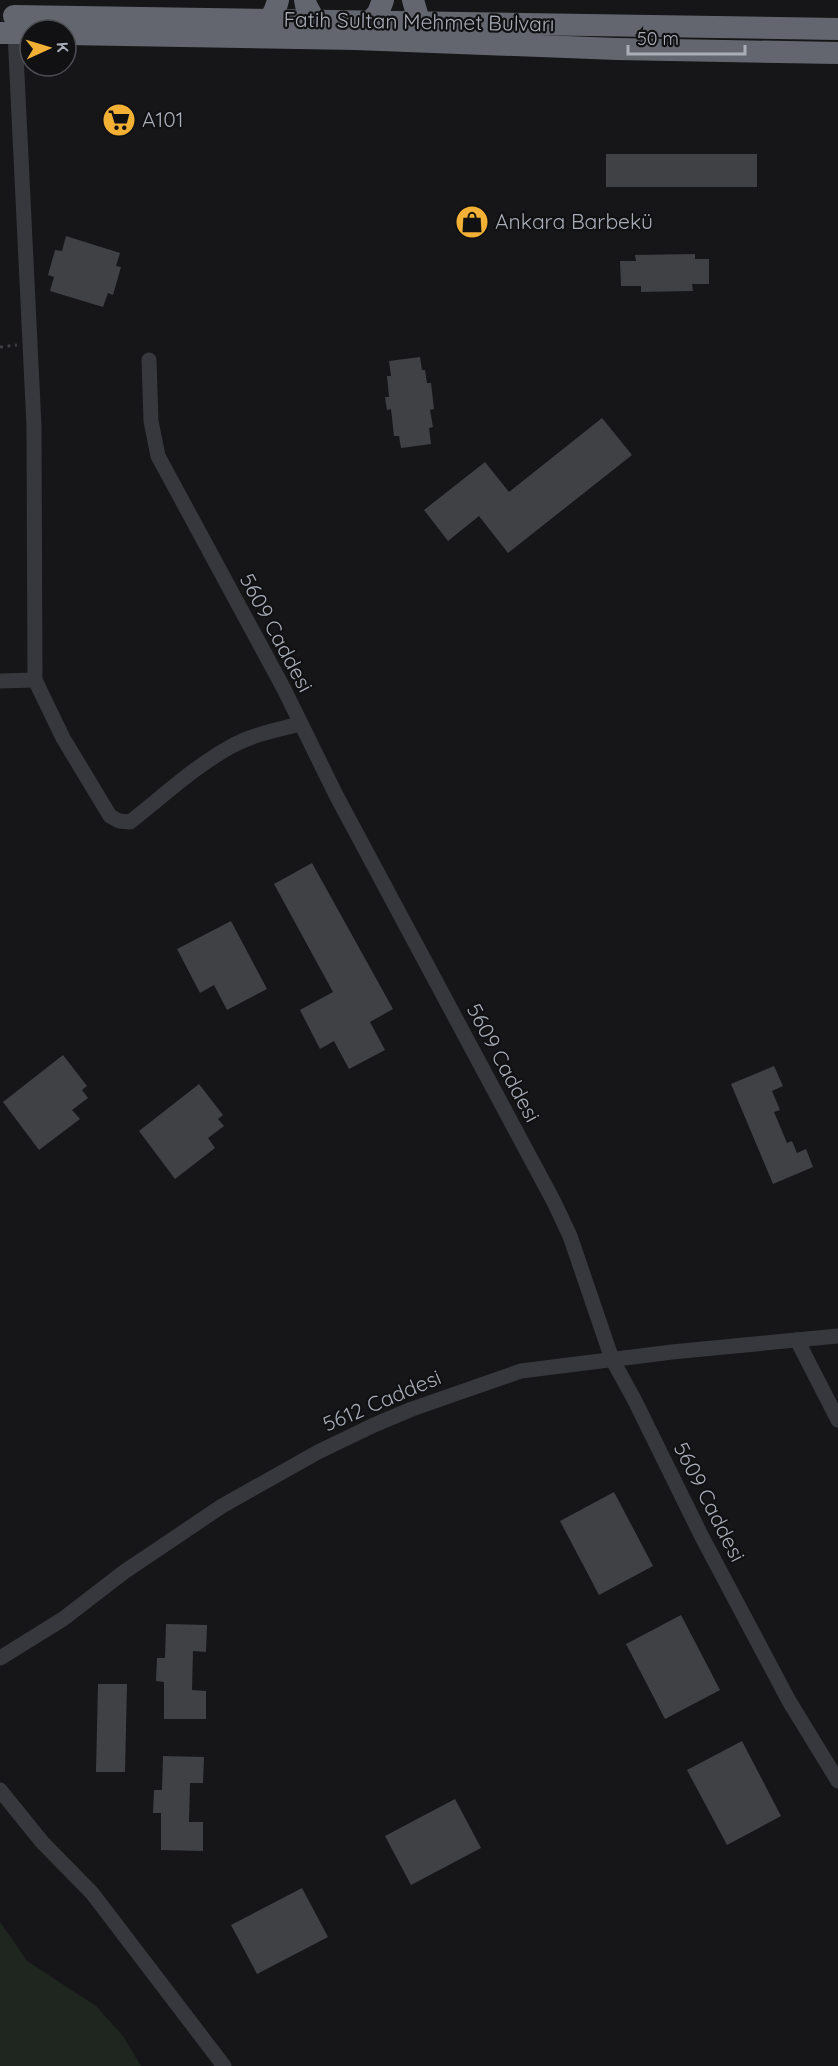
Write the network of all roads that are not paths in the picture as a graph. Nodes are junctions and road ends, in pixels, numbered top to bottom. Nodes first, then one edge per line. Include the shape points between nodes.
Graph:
1 (278, 0) edge
2 (305, 0) edge
3 (383, 0) edge
4 (413, 0) edge
5 (0, 16) edge
6 (838, 29) edge
7 (15, 33) edge
8 (78, 34) edge
9 (248, 37) junction
10 (325, 39) junction
11 (355, 39) junction
12 (439, 42) junction
13 (838, 53) edge
14 (149, 360) dead end
15 (35, 680) junction
16 (0, 681) edge
17 (300, 724) junction
18 (838, 1336) edge
19 (797, 1340) junction
20 (612, 1359) junction
21 (838, 1420) edge
22 (0, 1658) edge
23 (838, 1781) edge
24 (0, 1790) edge
25 (224, 2066) edge

1 - 9 highway via 265,26
2 - 10 highway
3 - 11 highway via 378,14
4 - 12 highway via 424,29
5 - 6 highway, Fatih Sultan Mehmet Bulvarı, bridge
7 - 15 street via 34,426
8 - 9 highway
9 - 10 highway
10 - 11 highway
11 - 12 highway
12 - 13 highway
14 - 17 street, 5609 Caddesi via 151,421 158,456
15 - 16 street
15 - 17 street via 93,789 110,816 119,821 130,822 230,747
17 - 20 street, 5609 Caddesi via 570,1236
18 - 19 street, 5612 Caddesi
19 - 20 street, 5612 Caddesi
19 - 21 street
20 - 22 street, 5612 Caddesi via 521,1371 467,1388 318,1452 222,1506 63,1619
20 - 23 street, 5609 Caddesi via 789,1701
24 - 25 street via 42,1842 92,1893

